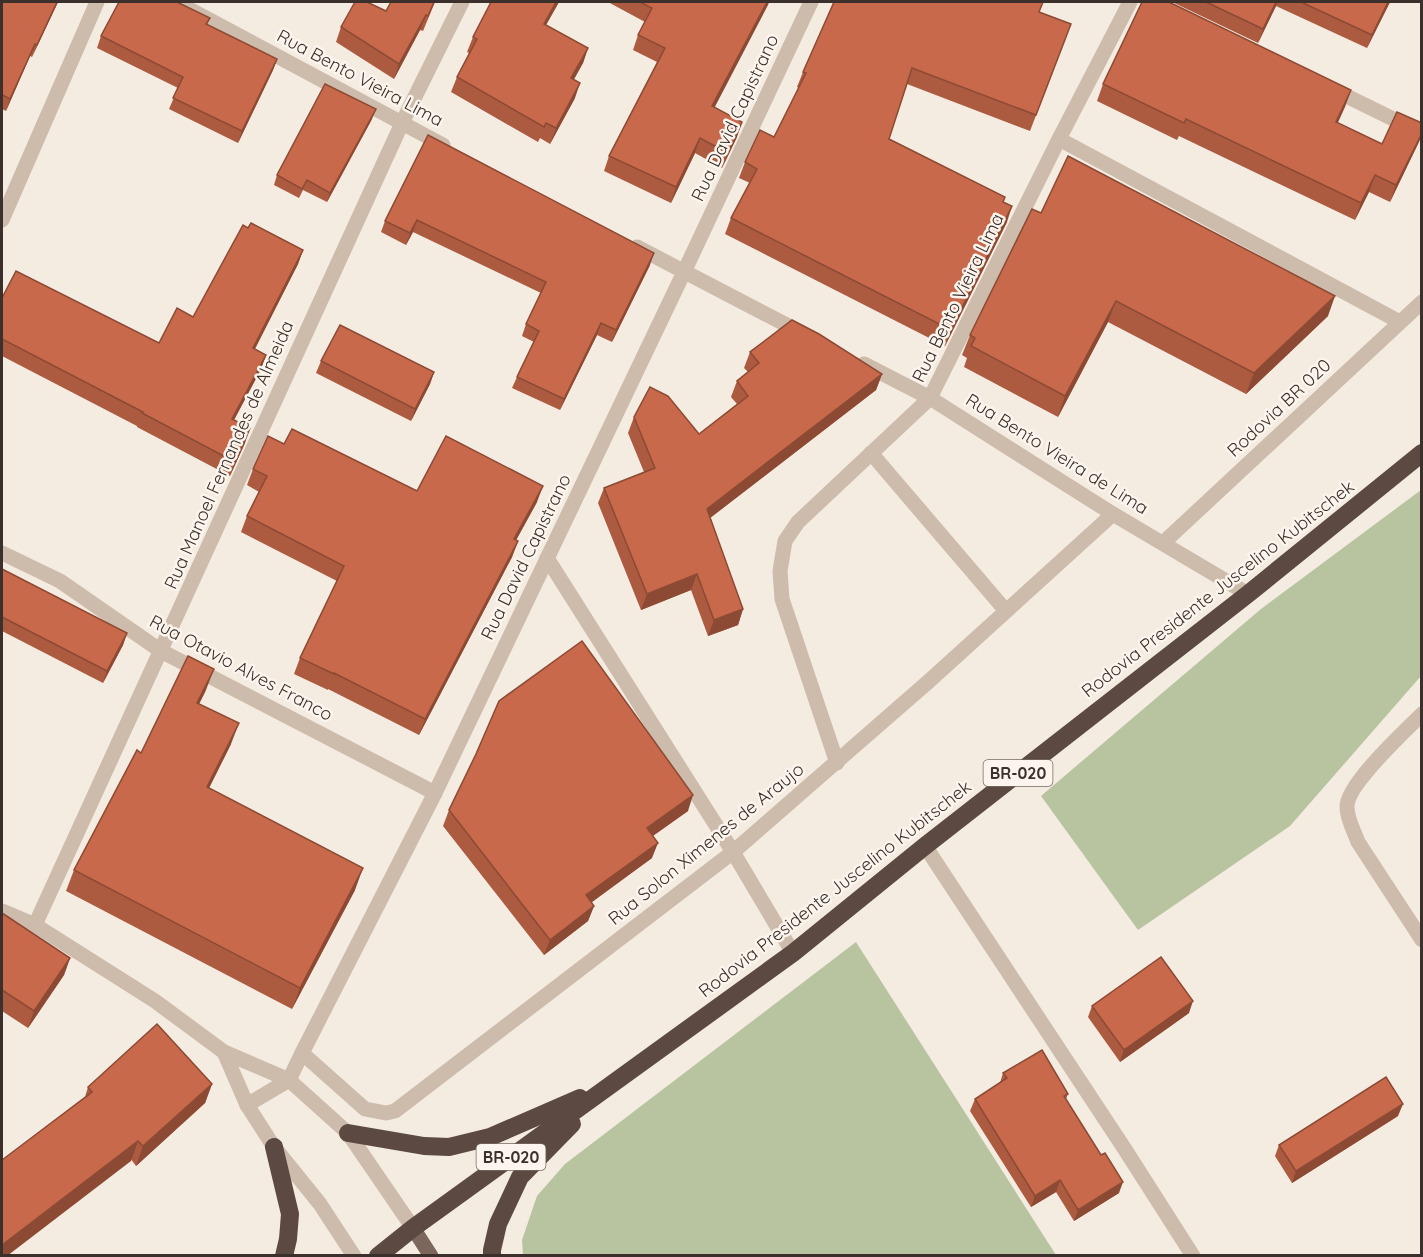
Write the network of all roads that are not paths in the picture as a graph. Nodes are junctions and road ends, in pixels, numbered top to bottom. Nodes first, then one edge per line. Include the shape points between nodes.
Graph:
1 (97, 2) edge
2 (176, 2) edge
3 (462, 2) edge
4 (810, 2) edge
5 (1130, 2) edge
6 (1318, 82) edge
7 (402, 123) junction
8 (1422, 133) edge
9 (1059, 139) junction
10 (454, 151) edge
11 (2, 220) edge
12 (621, 239) edge
13 (684, 272) junction
14 (1422, 302) edge
15 (1400, 322) junction
16 (817, 340) edge
17 (848, 356) edge
18 (930, 398) junction
19 (871, 453) junction
20 (1422, 453) edge
21 (1113, 514) junction
22 (1163, 543) junction
23 (2, 553) edge
24 (547, 558) junction
25 (1248, 594) junction
26 (1006, 611) junction
27 (161, 651) junction
28 (1422, 714) edge
29 (837, 763) junction
30 (435, 793) junction
31 (925, 846) junction
32 (734, 852) junction
33 (2, 911) edge
34 (35, 926) junction
35 (1422, 940) edge
36 (793, 953) junction
37 (224, 1052) junction
38 (302, 1053) junction
39 (289, 1080) junction
40 (609, 1086) junction
41 (247, 1105) junction
42 (348, 1132) junction
43 (274, 1147) junction
44 (413, 1228) junction
45 (284, 1256) edge
46 (354, 1256) edge
47 (378, 1256) edge
48 (431, 1256) edge
49 (492, 1256) edge
50 (1192, 1256) edge

1 - 11 street
2 - 7 street, Rua Bento Vieira Lima
3 - 7 street, Rua Manoel Fernandes de Almeida
4 - 13 street, Rua David Capistrano
5 - 9 street, Rua Bento Vieira Lima
6 - 8 street
7 - 10 street, Rua Bento Vieira Lima
7 - 27 street, Rua Manoel Fernandes de Almeida
9 - 15 street
9 - 18 street, Rua Bento Vieira Lima
12 - 13 street
13 - 16 street
13 - 24 street, Rua David Capistrano
14 - 15 street, Rodovia BR 020
15 - 22 street, Rodovia BR 020
17 - 18 street, Rua Bento Vieira Lima
18 - 19 street
18 - 21 street, Rua Bento Vieira de Lima
19 - 26 street
19 - 29 street via 798,522 785,541 780,571 782,599
20 - 25 highway, Rodovia Presidente Juscelino Kubitschek / BR-020
21 - 22 street, Rua Bento Vieira de Lima
21 - 26 street, Rua Solon Ximenes de Araujo
22 - 25 street, Rua Bento Vieira de Lima
23 - 27 street, Rua Otavio Alves Franco via 60,581
24 - 30 street, Rua David Capistrano
24 - 32 street
25 - 31 highway, Rodovia Presidente Juscelino Kubitschek / BR-020
26 - 29 street, Rua Solon Ximenes de Araujo
27 - 30 street, Rua Otavio Alves Franco
27 - 34 street, Rua Manoel Fernandes de Almeida
28 - 35 street via 1364,774 1347,806 1358,842
29 - 32 street, Rua Solon Ximenes de Araujo
30 - 38 street, Rua David Capistrano
31 - 36 highway, Rodovia Presidente Juscelino Kubitschek / BR-020
31 - 50 street
32 - 36 street
32 - 38 street, Rua Solon Ximenes de Araujo via 394,1111 365,1109
33 - 34 street
34 - 37 street via 154,1001
36 - 40 highway, Rodovia Presidente Juscelino Kubitschek / BR-020
37 - 39 street
37 - 41 street
38 - 39 street, Rua David Capistrano
39 - 41 street
39 - 42 street
40 - 42 highway via 490,1137 449,1147
40 - 44 highway, Rodovia Presidente Juscelino Kubitschek / BR-020
40 - 49 highway via 520,1177 498,1224
41 - 43 street
42 - 44 street
43 - 45 highway via 290,1214
43 - 46 street via 320,1204
44 - 47 highway, Rodovia Presidente Juscelino Kubitschek / BR-020
44 - 48 main road

